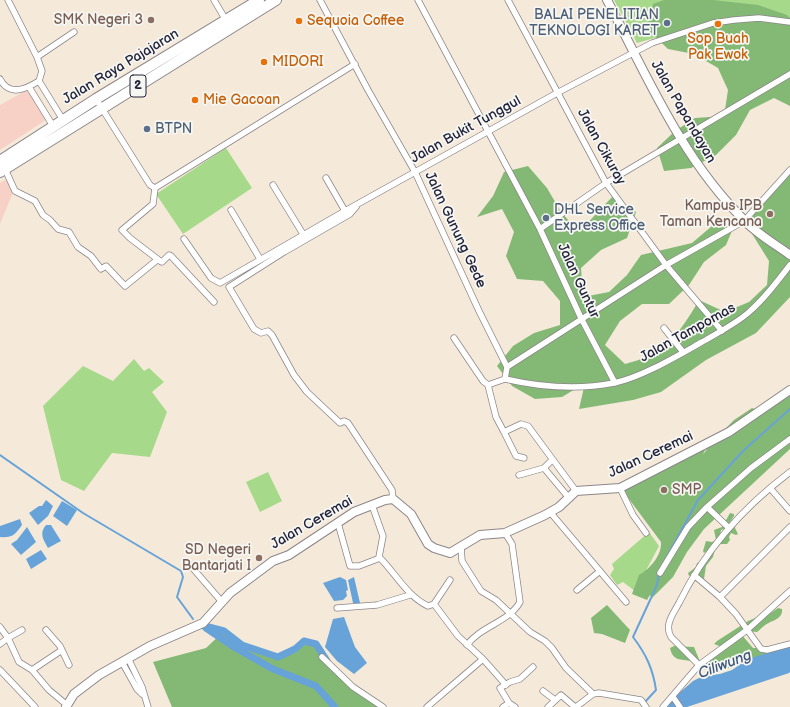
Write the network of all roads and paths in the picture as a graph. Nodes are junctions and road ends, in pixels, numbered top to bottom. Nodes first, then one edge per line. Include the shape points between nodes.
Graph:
1 (8, 0) edge
2 (214, 0) edge
3 (259, 0) edge
4 (276, 0) edge
5 (320, 0) edge
6 (418, 0) edge
7 (508, 0) edge
8 (607, 0) edge
9 (790, 22) edge
10 (228, 25) junction
11 (74, 32) dead end
12 (634, 52) junction
13 (37, 57) junction
14 (355, 64) junction
15 (790, 74) edge
16 (0, 79) edge
17 (39, 80) junction
18 (29, 87) junction
19 (557, 93) junction
20 (51, 101) junction
21 (98, 103) junction
22 (43, 108) junction
23 (63, 120) junction
24 (54, 126) junction
25 (489, 132) junction
26 (681, 139) junction
27 (2, 167) edge
28 (790, 170) edge
29 (414, 172) junction
30 (326, 178) dead end
31 (606, 183) junction
32 (273, 186) dead end
33 (155, 188) junction
34 (357, 205) junction
35 (231, 210) dead end
36 (345, 211) junction
37 (744, 221) junction
38 (540, 229) junction
39 (303, 234) junction
40 (184, 239) dead end
41 (790, 255) edge
42 (260, 259) junction
43 (157, 260) junction
44 (666, 265) junction
45 (790, 265) edge
46 (214, 302) dead end
47 (581, 318) junction
48 (664, 328) dead end
49 (722, 330) junction
50 (454, 338) dead end
51 (683, 352) junction
52 (507, 367) junction
53 (506, 379) junction
54 (614, 383) junction
55 (488, 385) junction
56 (790, 390) edge
57 (504, 432) junction
58 (790, 439) edge
59 (524, 458) dead end
60 (552, 460) junction
61 (544, 468) junction
62 (790, 472) edge
63 (519, 475) dead end
64 (620, 488) junction
65 (770, 488) junction
66 (576, 491) junction
67 (569, 498) junction
68 (393, 499) junction
69 (372, 505) junction
70 (708, 507) junction
71 (790, 511) edge
72 (550, 512) junction
73 (338, 523) junction
74 (790, 527) edge
75 (729, 528) junction
76 (646, 532) dead end
77 (505, 533) junction
78 (461, 547) junction
79 (379, 557) junction
80 (190, 565) dead end
81 (600, 571) junction
82 (660, 573) dead end
83 (694, 575) junction
84 (450, 580) dead end
85 (577, 590) dead end
86 (790, 591) edge
87 (410, 595) junction
88 (720, 597) junction
89 (222, 602) junction
90 (626, 602) dead end
91 (434, 604) junction
92 (337, 608) dead end
93 (509, 614) junction
94 (0, 627) edge
95 (22, 630) dead end
96 (46, 630) dead end
97 (747, 630) junction
98 (8, 638) junction
99 (0, 644) edge
100 (790, 644) edge
101 (467, 645) junction
102 (62, 650) junction
103 (322, 657) dead end
104 (484, 659) junction
105 (125, 660) junction
106 (69, 665) dead end
107 (699, 665) junction
108 (533, 667) dead end
109 (0, 670) edge
110 (32, 670) junction
111 (506, 685) junction
112 (543, 691) dead end
113 (593, 694) junction
114 (673, 697) junction
115 (555, 700) junction
116 (509, 703) junction
117 (67, 706) edge
118 (35, 707) edge
119 (148, 707) edge
120 (383, 707) edge
121 (427, 707) edge
122 (503, 707) edge
123 (514, 707) edge
124 (548, 707) edge
125 (576, 707) edge
126 (646, 707) edge
127 (663, 707) edge
128 (680, 707) edge

1 - 13 street
2 - 10 street
3 - 10 highway, Jalan Raya Pajajaran / 2
4 - 10 highway, Jalan Raya Pajajaran / 2
5 - 14 street, Jalan Gunung Gede
6 - 25 street, Jalan Guntur
7 - 19 street, Jalan Cikuray
8 - 12 street, Jalan Papandayan
9 - 12 street, Jalan Bukit Tunggul via 759,18 713,23 662,39
10 - 21 highway, Jalan Raya Pajajaran / 2
11 - 13 street
12 - 19 street, Jalan Bukit Tunggul
12 - 26 street, Jalan Papandayan
13 - 17 street via 42,71
14 - 29 street, Jalan Gunung Gede
14 - 33 street
15 - 26 street
16 - 18 street via 6,88 11,90
17 - 18 street
17 - 20 street
18 - 22 street
19 - 25 street, Jalan Bukit Tunggul
19 - 31 street, Jalan Cikuray
20 - 22 street
20 - 23 street
21 - 23 highway, Jalan Raya Pajajaran / 2
21 - 27 highway, Jalan Raya Pajajaran / 2
21 - 33 street
22 - 24 street
23 - 24 highway, Jalan Raya Pajajaran / 2
24 - 27 highway, Jalan Raya Pajajaran / 2
25 - 29 street, Jalan Bukit Tunggul
25 - 38 street, Jalan Guntur
26 - 31 street
26 - 37 street, Jalan Papandayan via 702,171
27 - 43 street via 15,190 35,201 43,216 58,229 69,232 81,250 101,269 106,266 124,286
28 - 37 street
29 - 34 street, Jalan Bukit Tunggul
29 - 52 street, Jalan Gunung Gede via 478,311
30 - 36 street
31 - 38 street
31 - 44 street, Jalan Cikuray
32 - 39 street
33 - 43 street via 153,204 122,230
34 - 36 street, Jalan Bukit Tunggul
34 - 68 street via 350,214 229,287 254,329 272,334 294,375 307,392 340,423 347,422 351,427 392,490
35 - 42 street
36 - 39 street, Jalan Bukit Tunggul
37 - 41 street, Jalan Papandayan
37 - 44 street
38 - 47 street, Jalan Guntur
39 - 42 street, Jalan Bukit Tunggul
40 - 42 street, Jalan Bukit Tunggul via 211,278 217,282 224,281
43 - 46 street via 162,262 171,256
44 - 47 street
44 - 49 street, Jalan Cikuray
45 - 49 street, Jalan Tampomas via 762,300
47 - 52 street
47 - 54 street, Jalan Guntur
48 - 51 street
49 - 51 street, Jalan Tampomas
50 - 55 street via 483,382
51 - 54 street, Jalan Tampomas via 660,365
52 - 53 street
53 - 54 street, Jalan Tampomas via 573,387
53 - 55 street
55 - 57 street via 496,417
56 - 64 street, Jalan Ceremai via 729,432
57 - 59 street via 516,456
57 - 60 street via 521,424 526,425
58 - 70 street via 751,468
60 - 61 street
60 - 66 street
61 - 63 street
61 - 67 street via 558,488
62 - 65 street
64 - 66 street, Jalan Ceremai
64 - 76 street
65 - 71 street
65 - 75 street via 752,502
66 - 67 street
67 - 72 street
68 - 69 street, Jalan Ceremai
68 - 78 street via 411,514 424,539 434,548 450,553
69 - 73 street, Jalan Ceremai via 354,512
69 - 79 street via 383,536
70 - 75 street
70 - 82 street via 688,527
72 - 77 street
72 - 81 street
73 - 79 street via 350,566 359,566
73 - 89 street, Jalan Ceremai via 289,555 265,566
74 - 88 street
75 - 83 street via 716,541
77 - 78 street via 480,534
77 - 93 street via 512,544 520,602
78 - 93 street via 462,561 478,586
79 - 87 street via 405,585
80 - 89 street
81 - 85 street
81 - 90 street
83 - 88 street
83 - 107 street via 668,628 671,637
84 - 91 street
86 - 97 street
87 - 91 street via 428,606
87 - 92 street via 377,605
88 - 97 street
89 - 105 street, Jalan Ceremai via 203,623
91 - 101 street
93 - 101 street via 492,623
93 - 113 street via 545,641 566,668
94 - 98 street
95 - 98 street
96 - 102 street
97 - 100 street via 764,651
97 - 107 street
98 - 99 street
98 - 110 street via 19,662
101 - 104 street
102 - 106 street
102 - 110 street
103 - 120 street via 353,687
104 - 111 street
104 - 121 street
105 - 117 street, Jalan Ceremai via 82,687
105 - 119 street
107 - 114 street
108 - 111 street
109 - 118 street
110 - 117 street
111 - 116 street via 500,688
112 - 115 street
113 - 125 street
113 - 126 street via 603,693 642,701
114 - 127 street
114 - 128 street
115 - 124 street
115 - 125 street via 561,695
116 - 122 street
116 - 123 street

